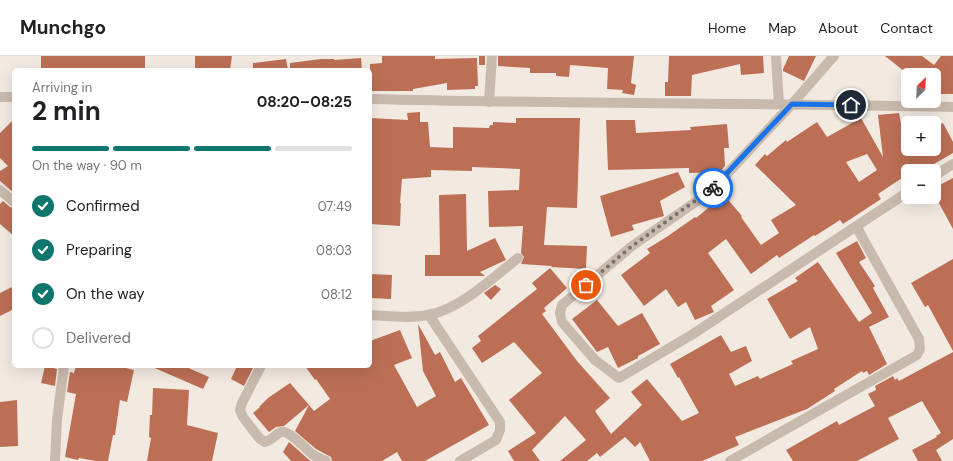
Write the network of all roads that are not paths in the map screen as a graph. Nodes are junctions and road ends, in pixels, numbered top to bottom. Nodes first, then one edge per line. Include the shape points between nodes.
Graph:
1 (492, 56) edge
2 (776, 56) edge
3 (834, 56) edge
4 (0, 97) edge
5 (12, 97) edge
6 (372, 99) edge
7 (490, 102) junction
8 (779, 104) junction
9 (792, 104) junction
10 (953, 106) edge
11 (953, 164) edge
12 (941, 172) edge
13 (0, 190) edge
14 (901, 197) edge
15 (12, 200) edge
16 (856, 226) junction
17 (518, 258) dead end
18 (372, 315) edge
19 (429, 315) junction
20 (64, 368) edge
21 (260, 368) edge
22 (312, 458) edge
23 (55, 461) edge
24 (326, 461) edge
25 (460, 461) edge
26 (730, 461) edge

1 - 7 street
2 - 8 street
3 - 9 street
4 - 5 street
6 - 7 street
7 - 8 street
8 - 9 street
9 - 10 street
9 - 16 street via 710,192 632,246 562,305 562,322 595,360 619,378 693,334
11 - 12 street
13 - 15 street
14 - 16 street
16 - 26 street via 919,339 920,350 917,355
17 - 19 street via 452,307
18 - 19 street
19 - 25 street via 500,422 496,440
20 - 23 street
21 - 22 street via 242,403 240,410 243,418 265,442 271,441 280,432 285,432
22 - 24 street

